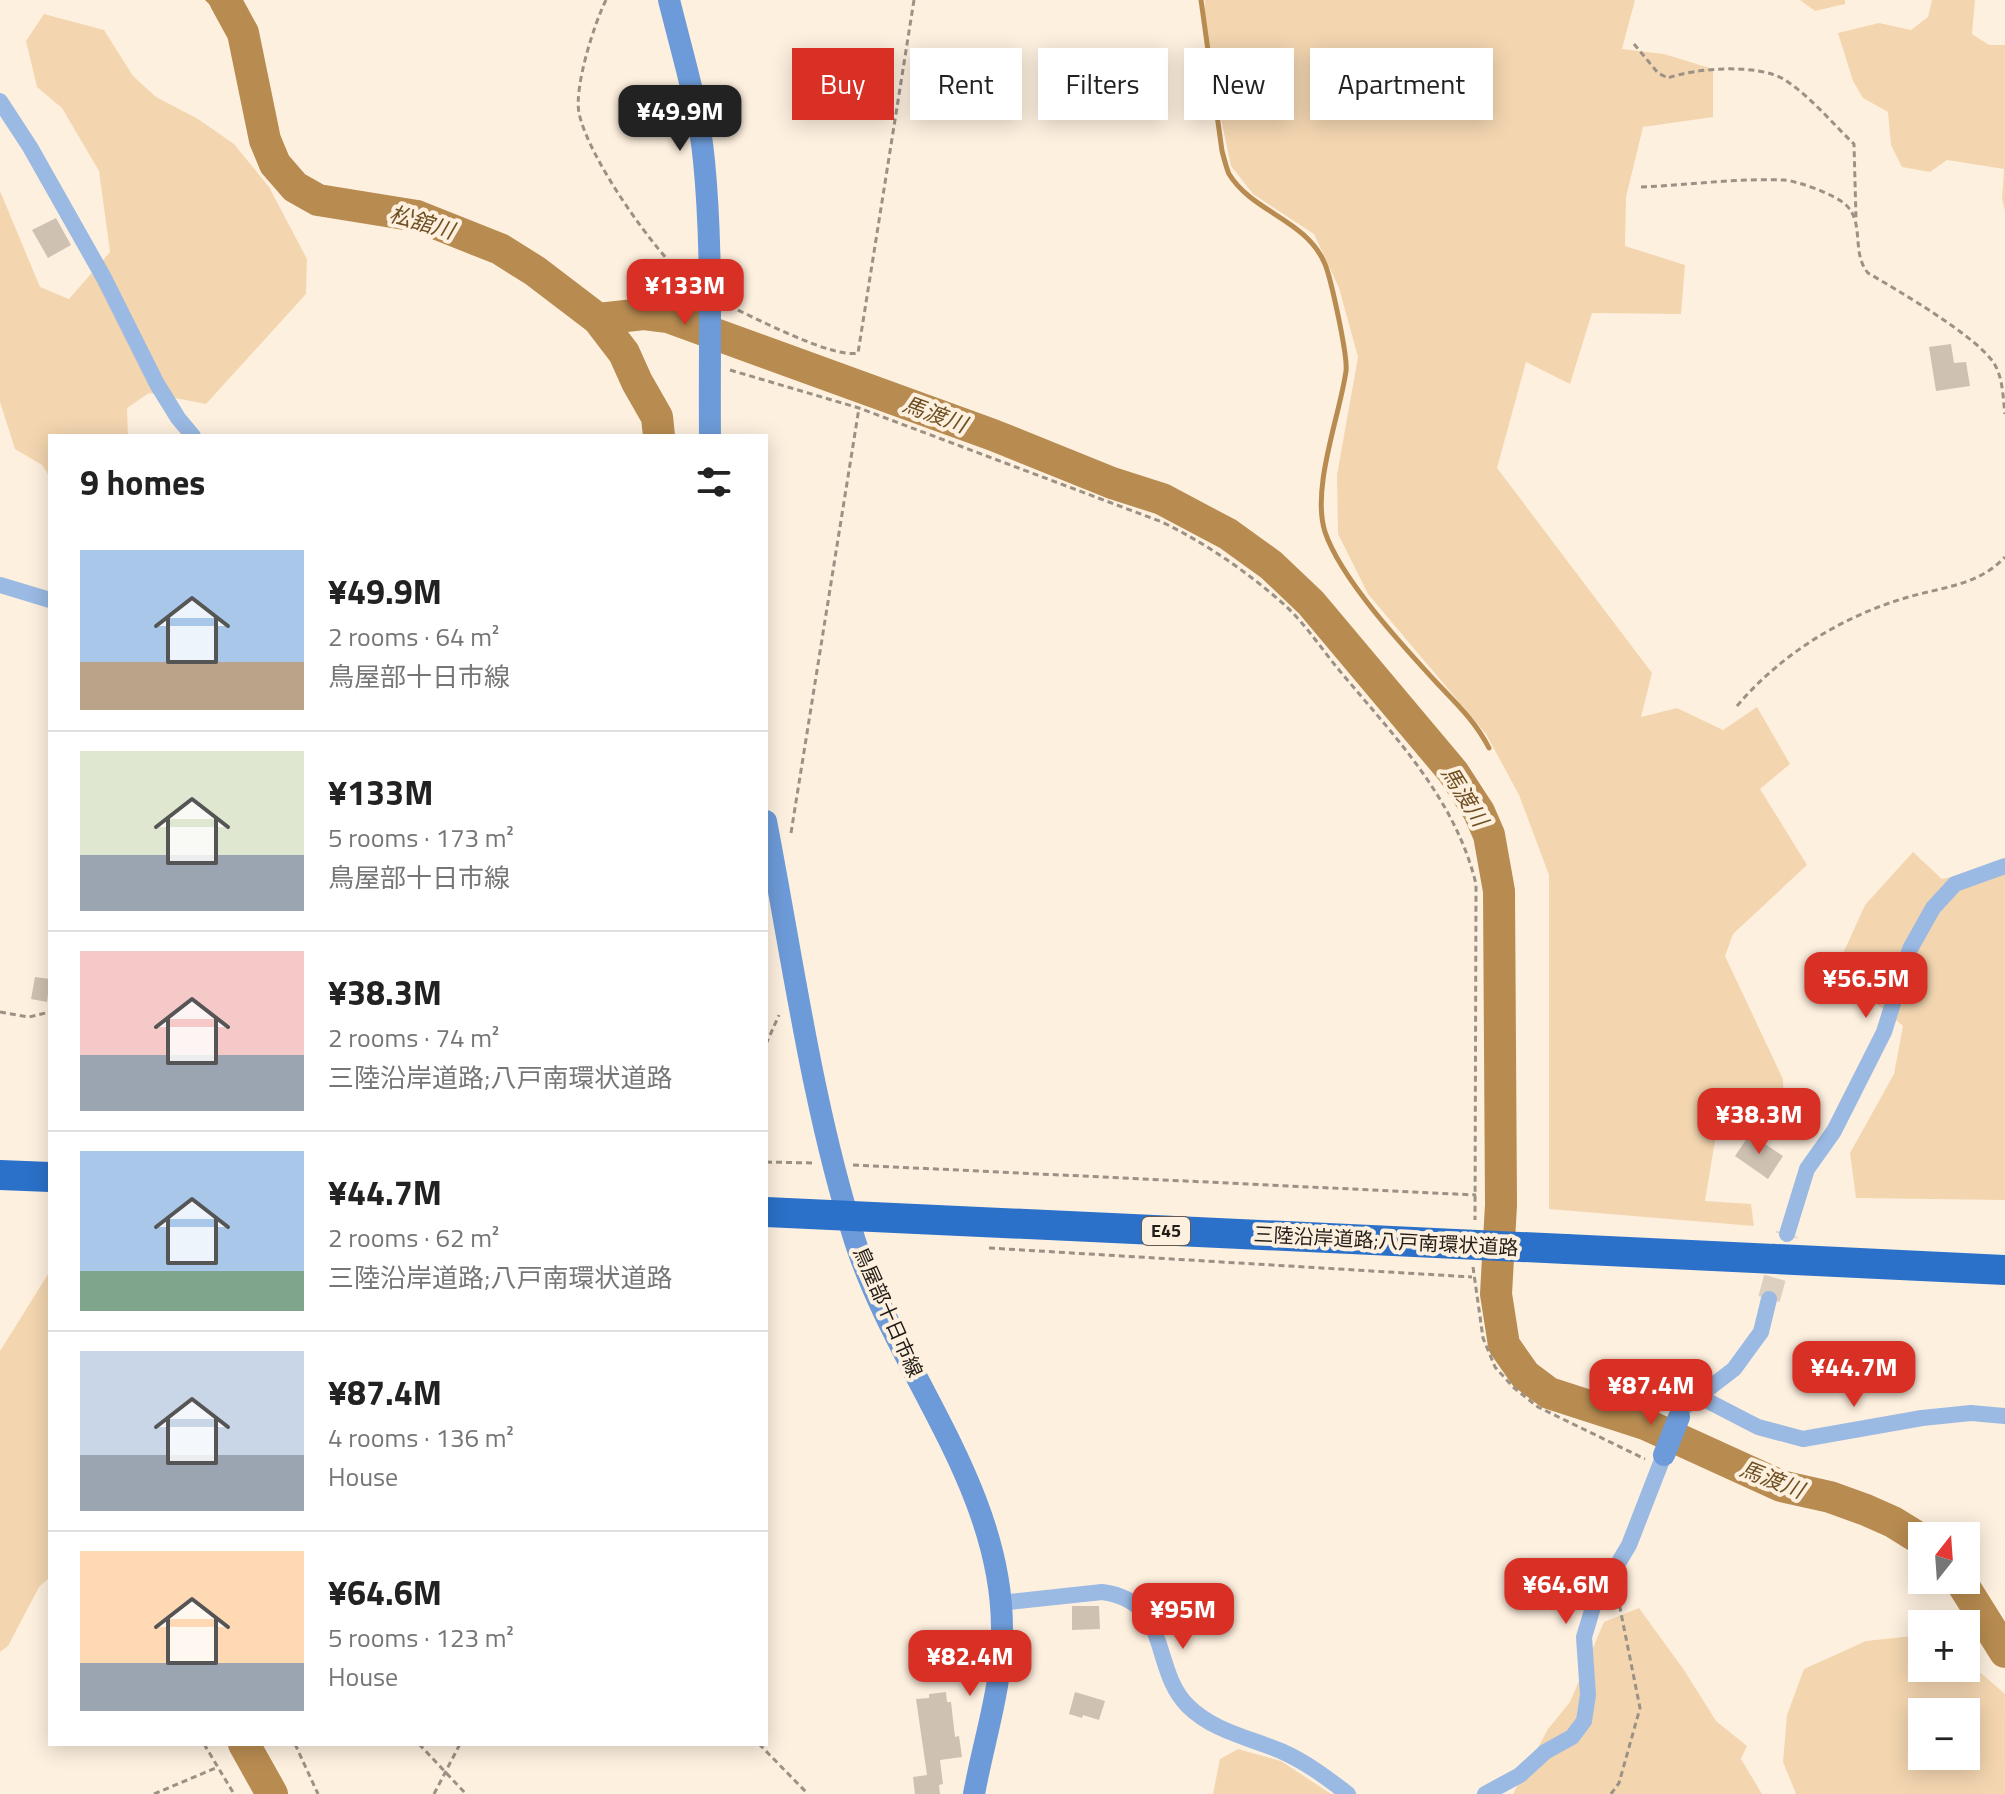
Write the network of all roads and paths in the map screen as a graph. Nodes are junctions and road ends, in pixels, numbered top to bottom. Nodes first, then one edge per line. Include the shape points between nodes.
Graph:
1 (606, 0) edge
2 (669, 0) edge
3 (914, 0) edge
4 (1634, 44) dead end
5 (0, 101) edge
6 (1641, 187) dead end
7 (1856, 219) junction
8 (708, 300) junction
9 (709, 357) junction
10 (859, 408) junction
11 (2005, 414) edge
12 (191, 434) edge
13 (710, 434) edge
14 (2005, 557) edge
15 (0, 585) edge
16 (48, 599) edge
17 (1737, 706) dead end
18 (768, 831) edge
19 (789, 844) dead end
20 (2005, 866) edge
21 (0, 1012) edge
22 (48, 1012) edge
23 (768, 1162) edge
24 (834, 1164) junction
25 (0, 1175) edge
26 (48, 1177) edge
27 (1476, 1195) junction
28 (768, 1212) edge
29 (1475, 1222) dead end
30 (1787, 1234) tunnel mouth
31 (986, 1248) dead end
32 (1473, 1263) dead end
33 (2005, 1270) edge
34 (1472, 1277) junction
35 (1769, 1299) tunnel mouth
36 (1700, 1397) junction
37 (2005, 1416) edge
38 (1679, 1417) joint
39 (1662, 1461) junction
40 (1614, 1575) junction
41 (1000, 1603) junction
42 (205, 1746) edge
43 (296, 1746) edge
44 (421, 1746) edge
45 (459, 1746) edge
46 (761, 1746) edge
47 (218, 1767) junction
48 (445, 1772) junction
49 (154, 1794) edge
50 (234, 1794) edge
51 (318, 1794) edge
52 (434, 1794) edge
53 (466, 1794) edge
54 (808, 1794) edge
55 (974, 1794) edge
56 (1348, 1794) edge
57 (1485, 1794) edge
58 (1611, 1794) edge

1 - 8 path via 584,61 579,111 593,149 644,233
2 - 8 main road via 704,159
3 - 8 path via 858,353 814,344
4 - 7 path via 1668,78 1722,69 1783,79 1854,144
5 - 12 street via 104,278 157,384
6 - 7 path via 1786,180 1845,204
7 - 11 path via 1861,264 1978,346 2001,379
8 - 9 main road
9 - 10 path
9 - 13 main road
10 - 19 path
10 - 27 path via 1196,539 1283,603 1425,772 1453,819 1476,884
14 - 17 path via 1983,576 1904,598 1822,634 1765,676
15 - 16 street
18 - 24 main road, 鳥屋部十日市線
20 - 30 street via 1955,884 1933,908 1910,949 1884,1032 1834,1131 1807,1169
21 - 22 path via 29,1017
23 - 24 path
24 - 27 path
24 - 41 main road, 鳥屋部十日市線 via 872,1286 983,1520
25 - 26 highway
27 - 29 path
28 - 33 highway, 三陸沿岸道路;八戸南環状道路 / E45, bridge
31 - 34 path
32 - 34 path
34 - 39 path via 1483,1338 1495,1367 1513,1387 1538,1407
35 - 36 street via 1761,1332 1734,1369
36 - 37 street via 1758,1427 1803,1439 1922,1418
36 - 38 street
38 - 39 main road
39 - 40 street
40 - 57 street via 1594,1604 1584,1637 1584,1721 1572,1737
40 - 58 path via 1640,1708 1619,1783
41 - 55 main road, 鳥屋部十日市線 via 999,1667
41 - 56 street via 1102,1592 1130,1600 1151,1622 1174,1686 1188,1706 1215,1726 1283,1752
42 - 47 path
43 - 51 path
44 - 48 path
45 - 48 path
46 - 54 path
47 - 49 path
47 - 50 path
48 - 52 path
48 - 53 path

